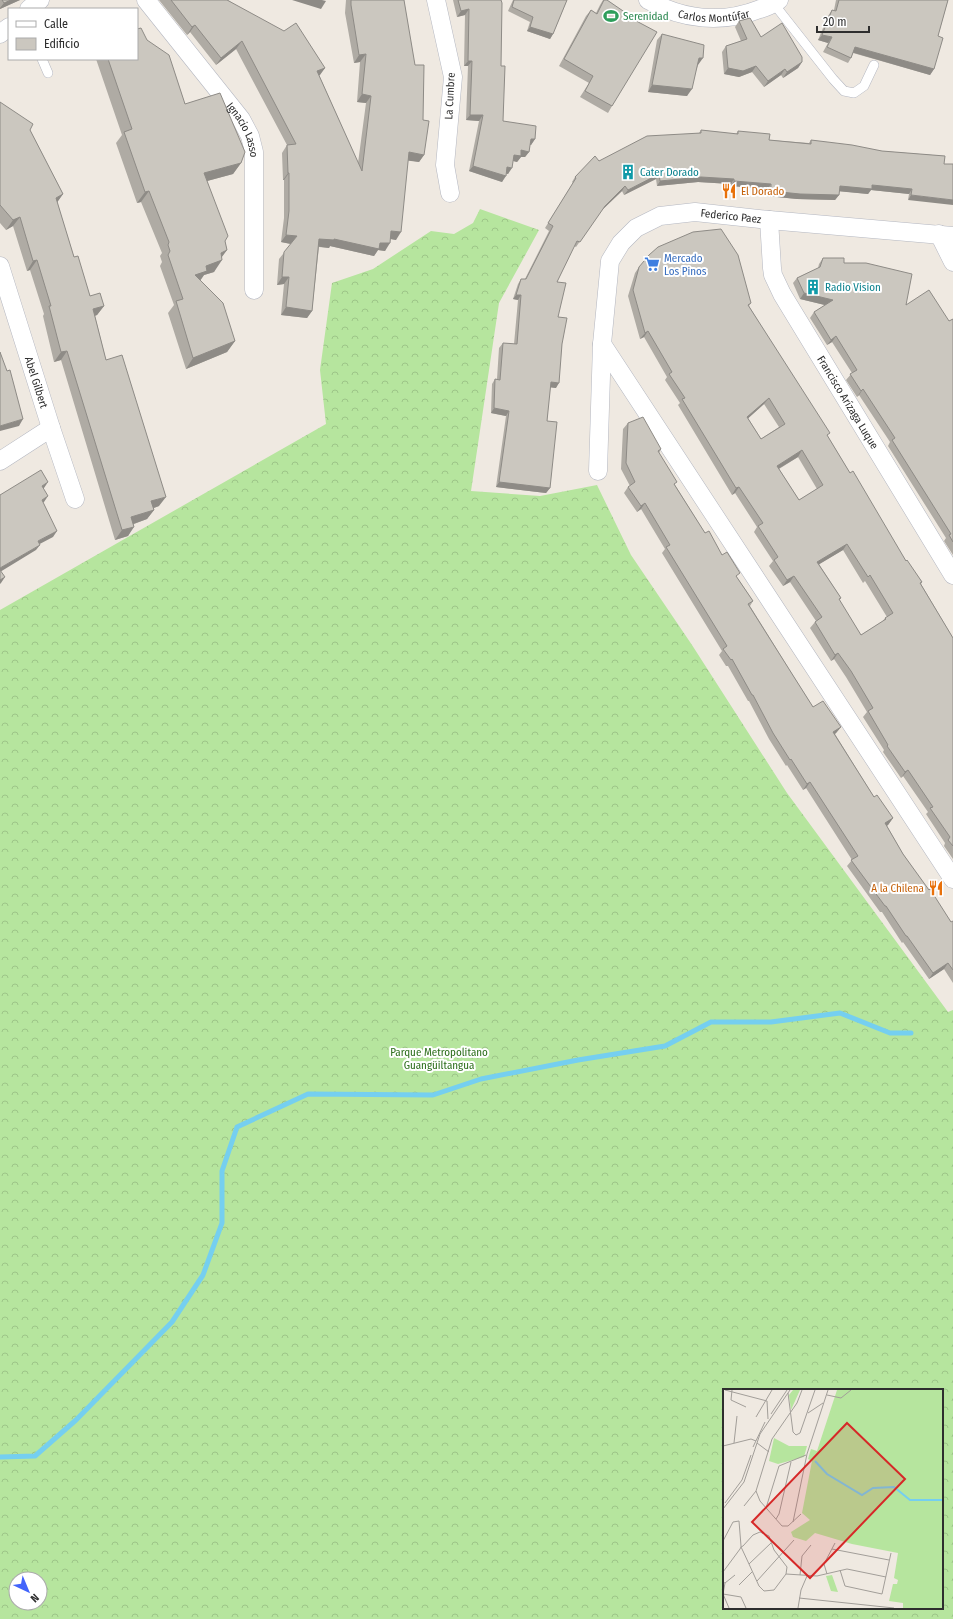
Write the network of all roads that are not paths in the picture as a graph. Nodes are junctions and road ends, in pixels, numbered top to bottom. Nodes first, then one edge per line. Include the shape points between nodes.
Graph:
1 (40, 0) edge
2 (146, 0) edge
3 (436, 0) edge
4 (648, 0) edge
5 (776, 2) edge
6 (30, 8) edge
7 (8, 27) edge
8 (0, 34) edge
9 (42, 60) edge
10 (874, 65) dead end
11 (48, 73) dead end
12 (450, 192) dead end
13 (769, 220) junction
14 (946, 235) edge
15 (953, 262) edge
16 (0, 266) edge
17 (254, 290) dead end
18 (602, 344) junction
19 (51, 428) junction
20 (0, 461) edge
21 (598, 471) dead end
22 (75, 499) dead end
23 (953, 575) edge
24 (953, 879) edge

1 - 6 street
2 - 17 street, Ignacio Lasso via 241,119 250,136 254,152
3 - 12 street, La Cumbre via 453,77 445,165
4 - 5 street, Carlos Montúfar via 689,16 713,19 744,15
5 - 10 lane via 844,91 854,93 864,86
7 - 8 street
9 - 11 lane
13 - 14 street, Federico Paez
13 - 18 street, Federico Paez via 695,212 660,216 636,228 610,261
13 - 23 street, Francisco Arízaga Luque via 773,275 782,294
14 - 15 street
16 - 19 street, Abel Gilbert
18 - 21 street, Federico Paez
18 - 24 street
19 - 20 street
19 - 22 street, Abel Gilbert

